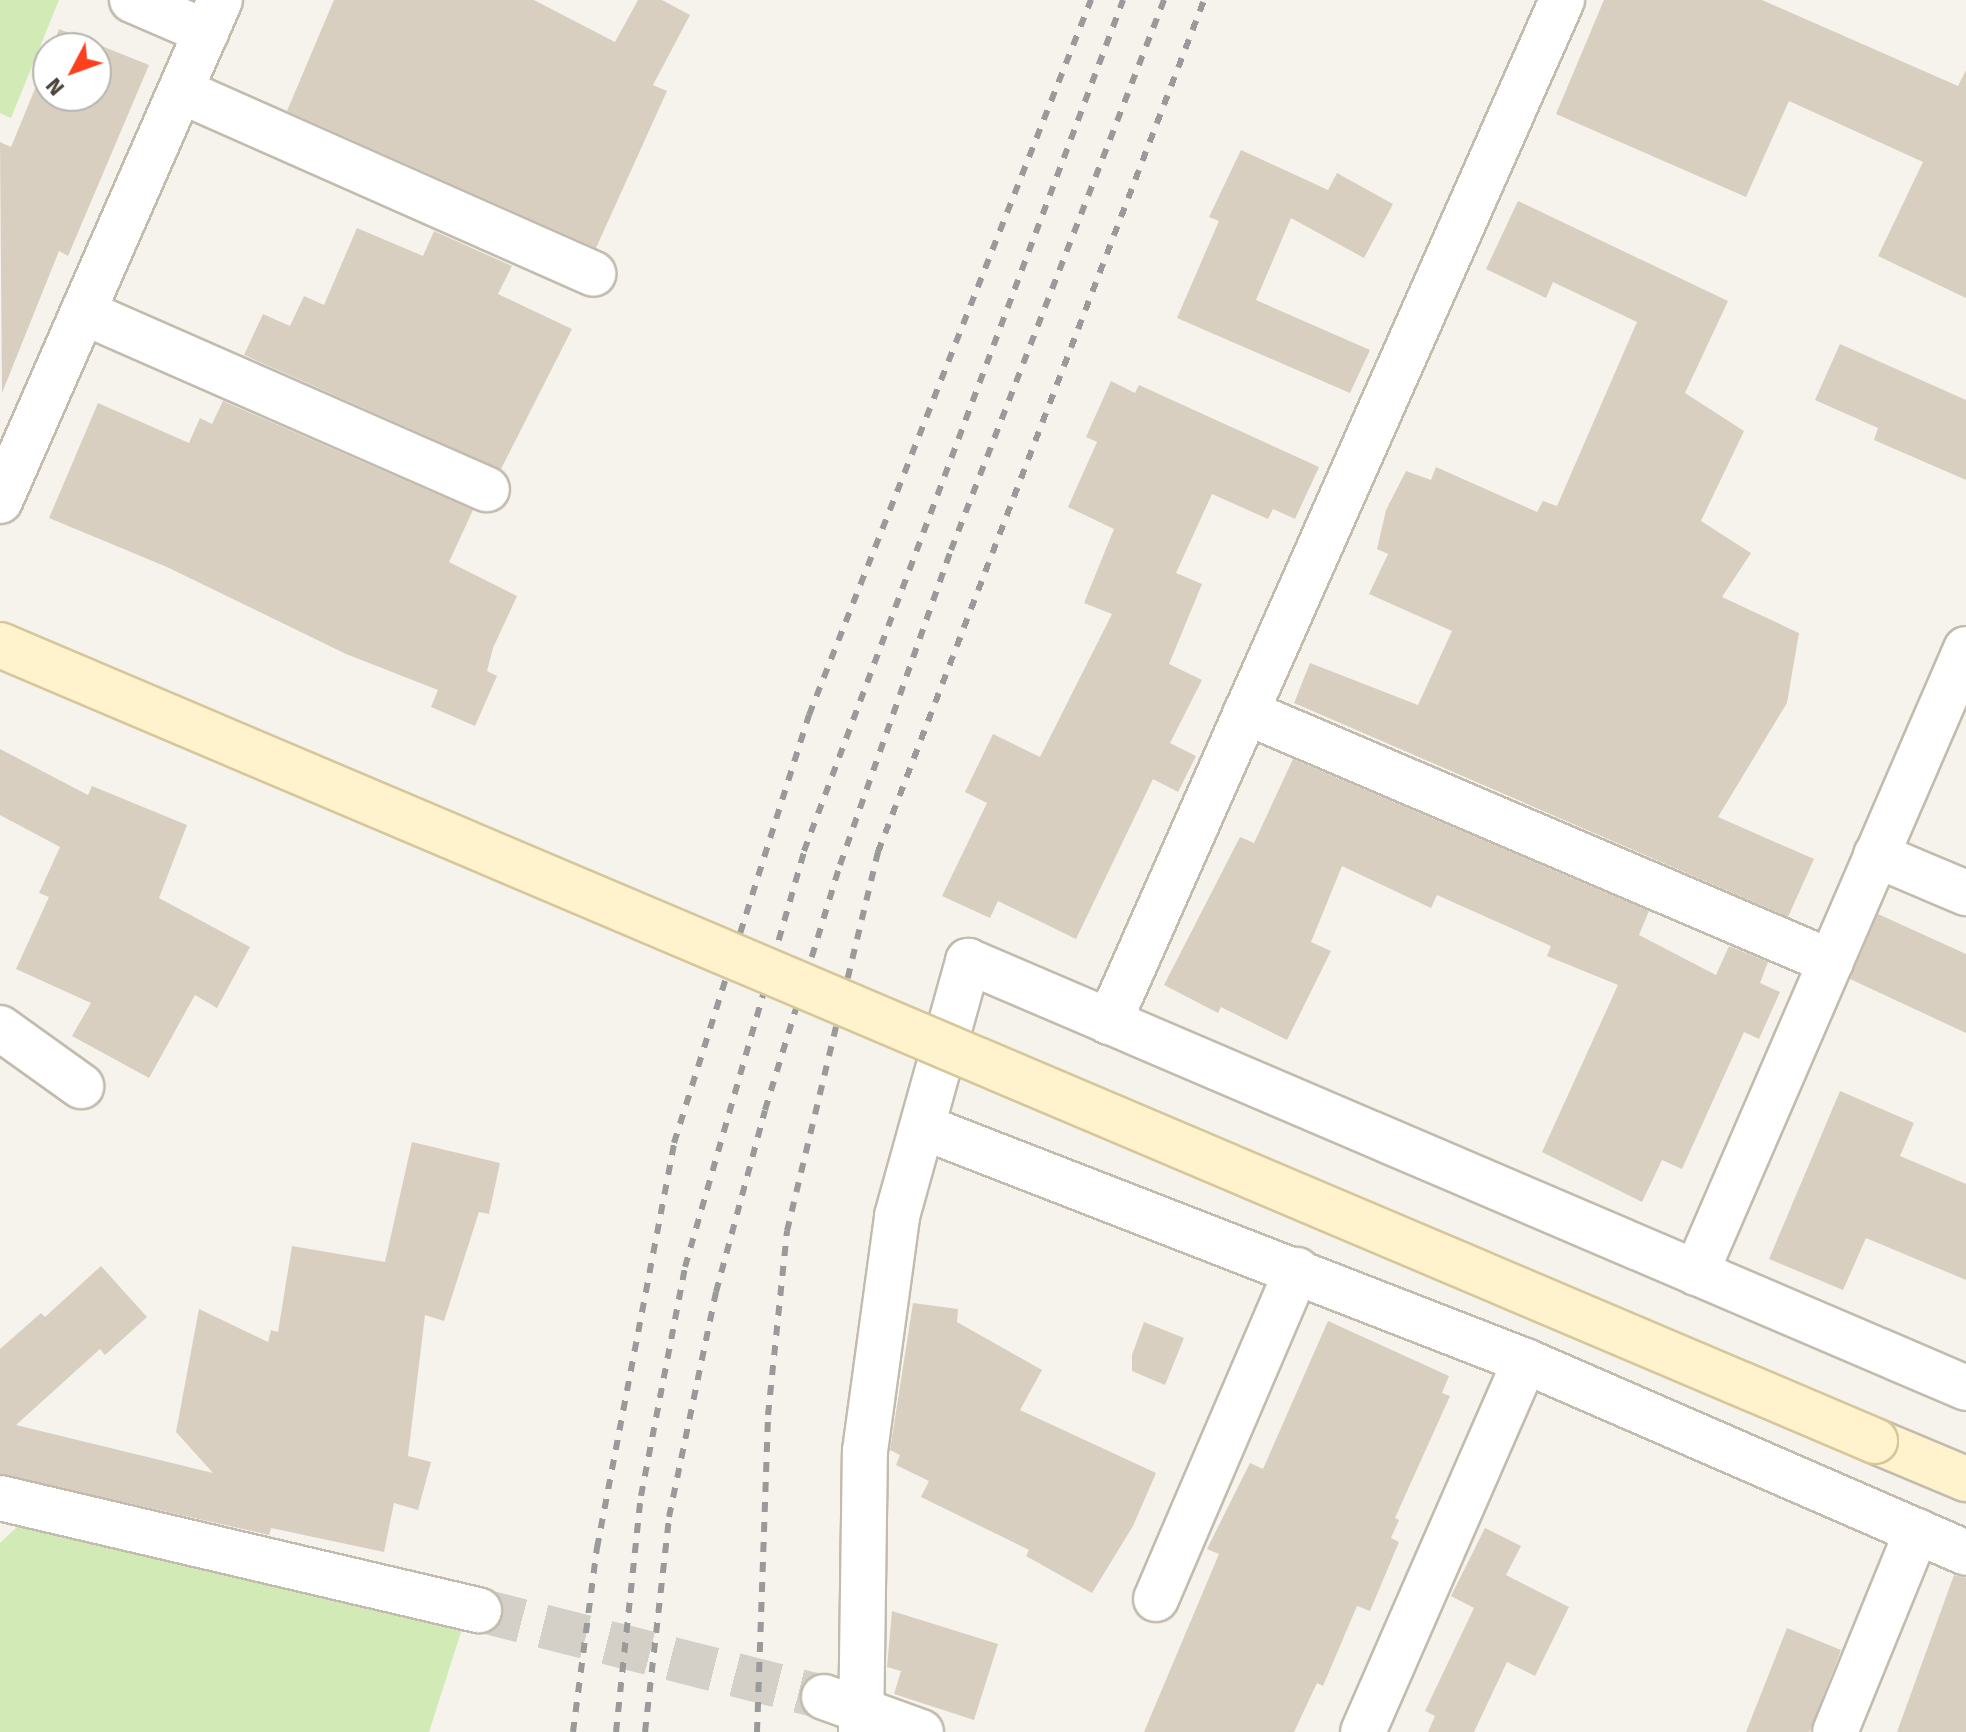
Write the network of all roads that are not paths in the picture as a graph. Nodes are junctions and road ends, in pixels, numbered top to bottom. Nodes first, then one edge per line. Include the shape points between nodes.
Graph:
1 (132, 0) edge
2 (1562, 0) edge
3 (213, 16) edge
4 (181, 91) junction
5 (593, 274) dead end
6 (83, 312) junction
7 (487, 489) dead end
8 (0, 501) edge
9 (0, 645) edge
10 (1966, 649) edge
11 (1246, 712) junction
12 (1876, 855) junction
13 (1966, 893) edge
14 (1831, 962) junction
15 (1109, 1022) junction
16 (0, 1028) edge
17 (81, 1086) dead end
18 (923, 1127) junction
19 (1297, 1270) junction
20 (1696, 1273) junction
21 (1525, 1361) junction
22 (1966, 1388) edge
23 (1966, 1479) edge
24 (3, 1502) edge
25 (1917, 1531) junction
26 (1966, 1553) edge
27 (1156, 1599) dead end
28 (479, 1610) tunnel mouth
29 (848, 1713) edge
30 (921, 1732) edge
31 (1363, 1732) edge
32 (1835, 1732) edge

1 - 3 street
2 - 11 street
3 - 4 street
4 - 5 street
4 - 6 street
6 - 7 street
6 - 8 street
9 - 23 street, bridge
10 - 12 street
11 - 14 street
11 - 15 street
12 - 13 street
12 - 14 street
14 - 20 street
15 - 18 street via 968,961
15 - 20 street
16 - 17 street
18 - 19 street
18 - 29 street via 897,1216 865,1451 862,1592
19 - 21 street
19 - 27 street
20 - 22 street
21 - 25 street
21 - 31 street
24 - 28 street
25 - 26 street
25 - 32 street
29 - 30 street

